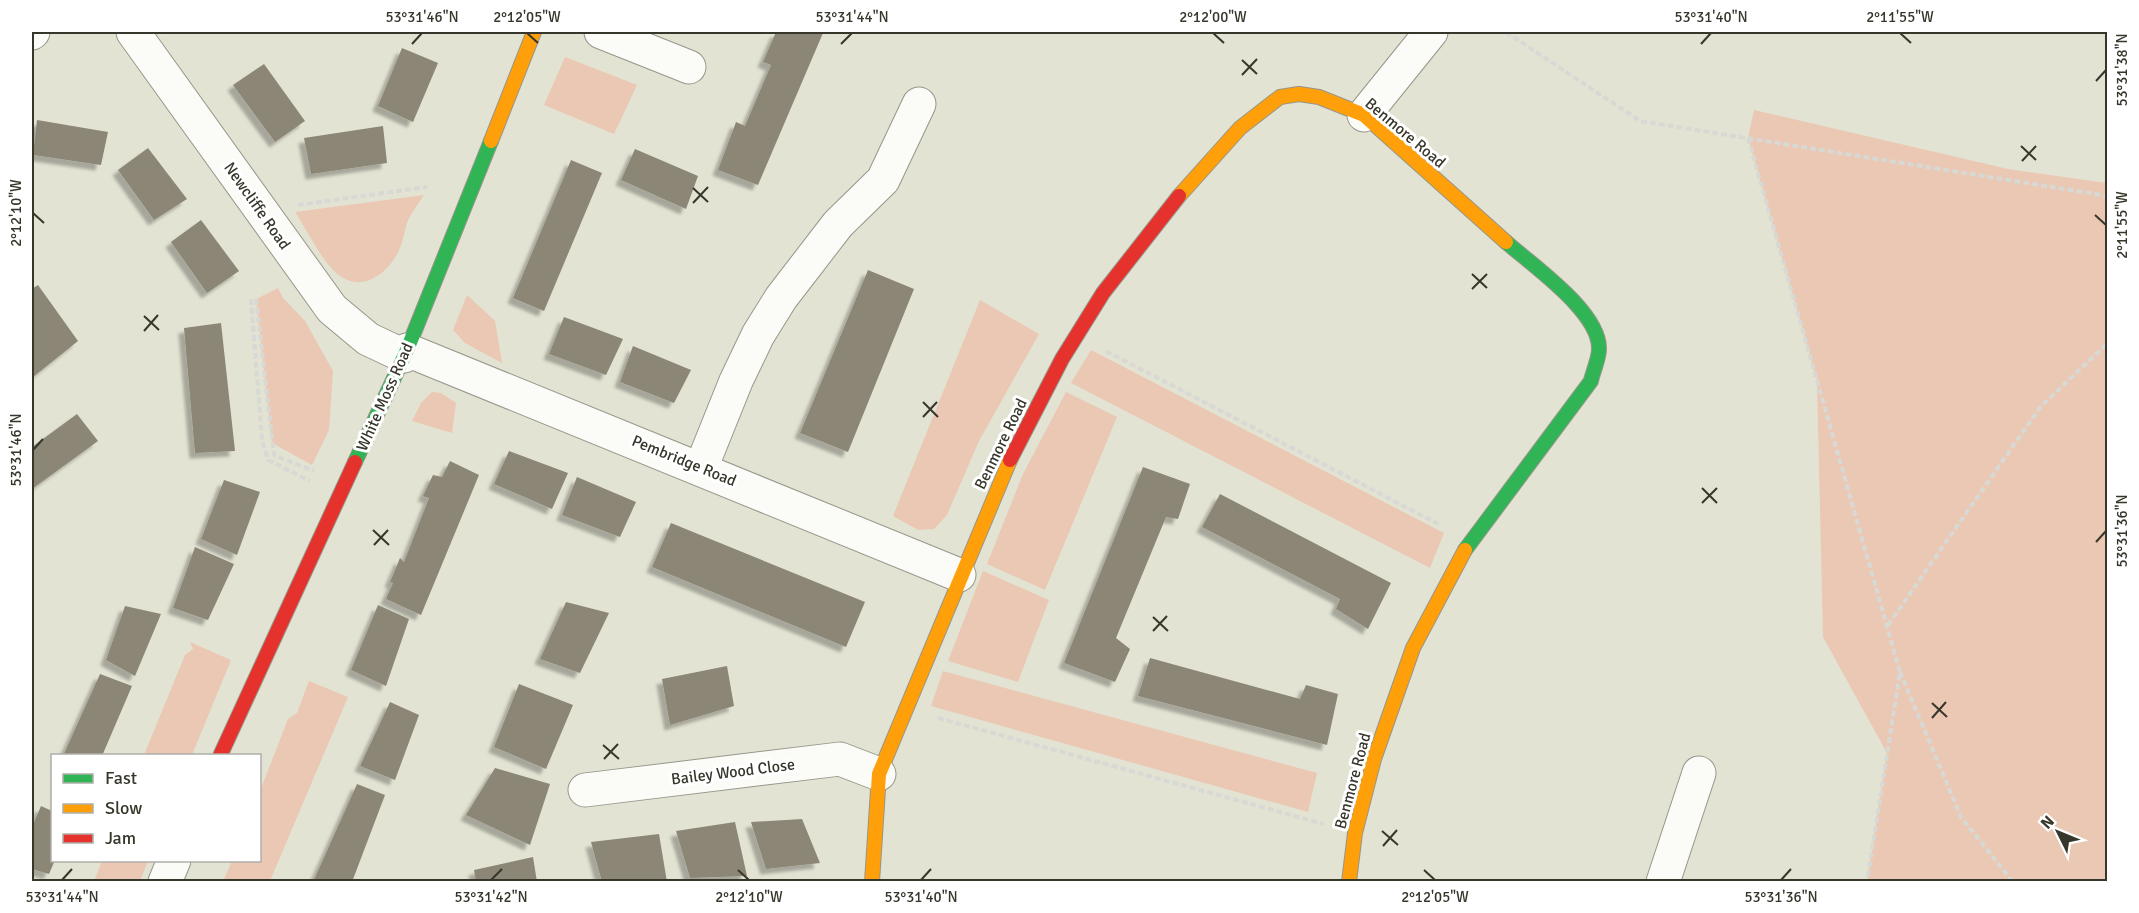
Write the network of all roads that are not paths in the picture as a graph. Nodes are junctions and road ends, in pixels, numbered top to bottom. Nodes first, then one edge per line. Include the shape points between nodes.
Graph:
1 (133, 32) edge
2 (534, 32) edge
3 (601, 32) edge
4 (1431, 32) edge
5 (689, 67) dead end
6 (919, 104) dead end
7 (1364, 115) junction
8 (405, 353) junction
9 (701, 468) junction
10 (959, 575) junction
11 (221, 754) edge
12 (1699, 773) dead end
13 (879, 774) junction
14 (585, 790) dead end
15 (174, 862) edge
16 (1350, 881) edge
17 (165, 882) edge
18 (872, 882) edge
19 (1663, 882) edge

1 - 8 street, Newcliffe Road via 332,309 368,339
2 - 8 street, White Moss Road
3 - 5 street
4 - 7 street
6 - 9 street via 883,180 838,224 758,335
7 - 10 street, Benmore Road via 1319,98 1299,94 1280,97 1240,128 1198,172 1134,251 1076,335 1008,464
7 - 16 street, Benmore Road via 1567,296 1586,316 1599,349 1591,381 1470,542 1413,648 1374,759 1355,833
8 - 9 street, Pembridge Road
8 - 11 street, White Moss Road
9 - 10 street, Pembridge Road
10 - 13 street, Benmore Road
12 - 19 street
13 - 14 street, Bailey Wood Close via 840,759
13 - 18 street, Benmore Road
15 - 17 street

